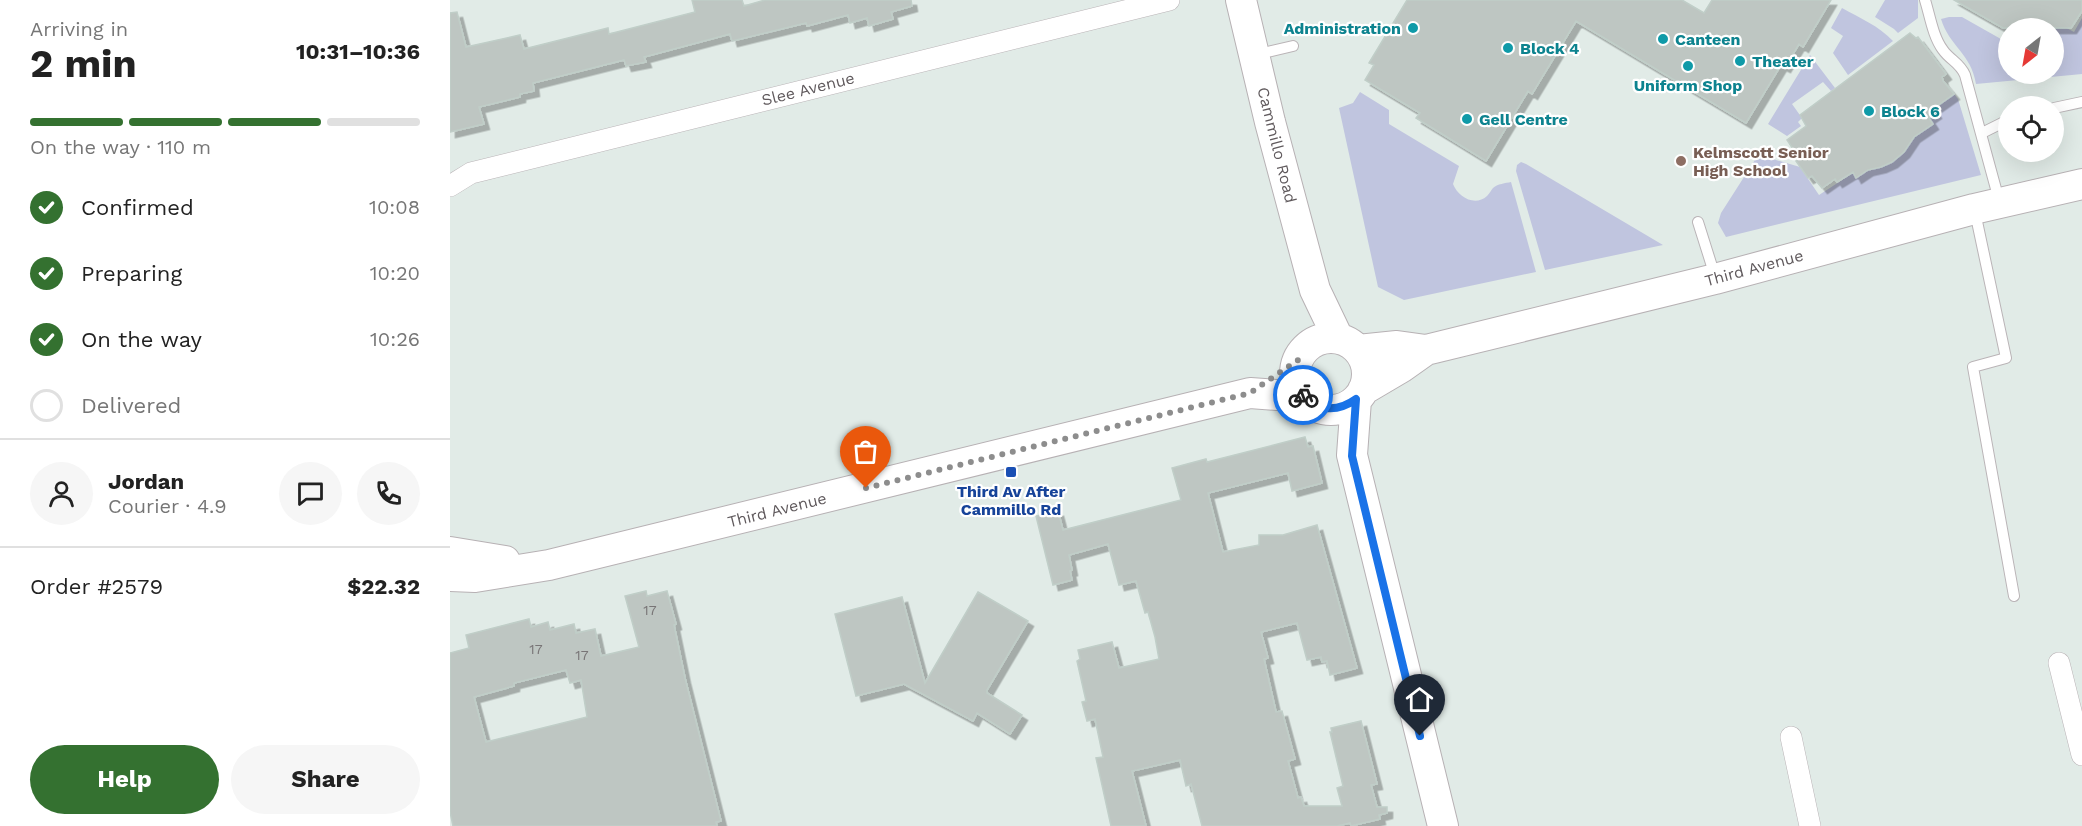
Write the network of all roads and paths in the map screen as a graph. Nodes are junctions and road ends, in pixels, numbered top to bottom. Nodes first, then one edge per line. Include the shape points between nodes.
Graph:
1 (1169, 0) edge
2 (1241, 0) edge
3 (1925, 0) edge
4 (1293, 46) dead end
5 (1254, 55) junction
6 (2082, 102) edge
7 (2064, 106) edge
8 (1998, 125) edge
9 (1982, 134) junction
10 (2082, 184) edge
11 (450, 186) edge
12 (1987, 206) junction
13 (1698, 222) dead end
14 (1715, 279) junction
15 (1315, 290) junction
16 (1348, 344) junction
17 (1426, 350) junction
18 (1303, 352) junction
19 (1250, 393) junction
20 (1360, 395) junction
21 (1312, 402) junction
22 (1352, 456) junction
23 (450, 552) edge
24 (549, 565) junction
25 (450, 576) edge
26 (2014, 596) dead end
27 (2059, 663) dead end
28 (1791, 737) dead end
29 (2082, 756) edge
30 (1443, 826) edge
31 (1810, 826) edge

1 - 11 street, Slee Avenue via 471,172
2 - 5 main road, Cammillo Road
3 - 9 lane via 1939,43 1965,75
4 - 5 lane
5 - 15 main road, Cammillo Road
6 - 7 lane
8 - 9 lane
9 - 12 lane
10 - 12 main road, Third Avenue
12 - 14 main road, Third Avenue
12 - 26 lane via 2006,358 1973,367
13 - 14 lane
14 - 17 main road, Third Avenue
15 - 16 main road, Cammillo Road
15 - 18 main road, Cammillo Road
16 - 17 main road, Third Avenue
16 - 18 main road via 1327,338
16 - 20 main road via 1364,359 1366,367 1368,377
17 - 20 main road, Third Avenue
18 - 19 main road, Third Avenue
18 - 21 main road via 1296,380
19 - 21 main road, Third Avenue
19 - 24 main road, Third Avenue
20 - 21 main road via 1339,408
20 - 22 main road
21 - 22 main road
22 - 30 main road
23 - 24 main road, Third Avenue
24 - 25 main road, Third Avenue via 475,577
27 - 29 street
28 - 31 street

